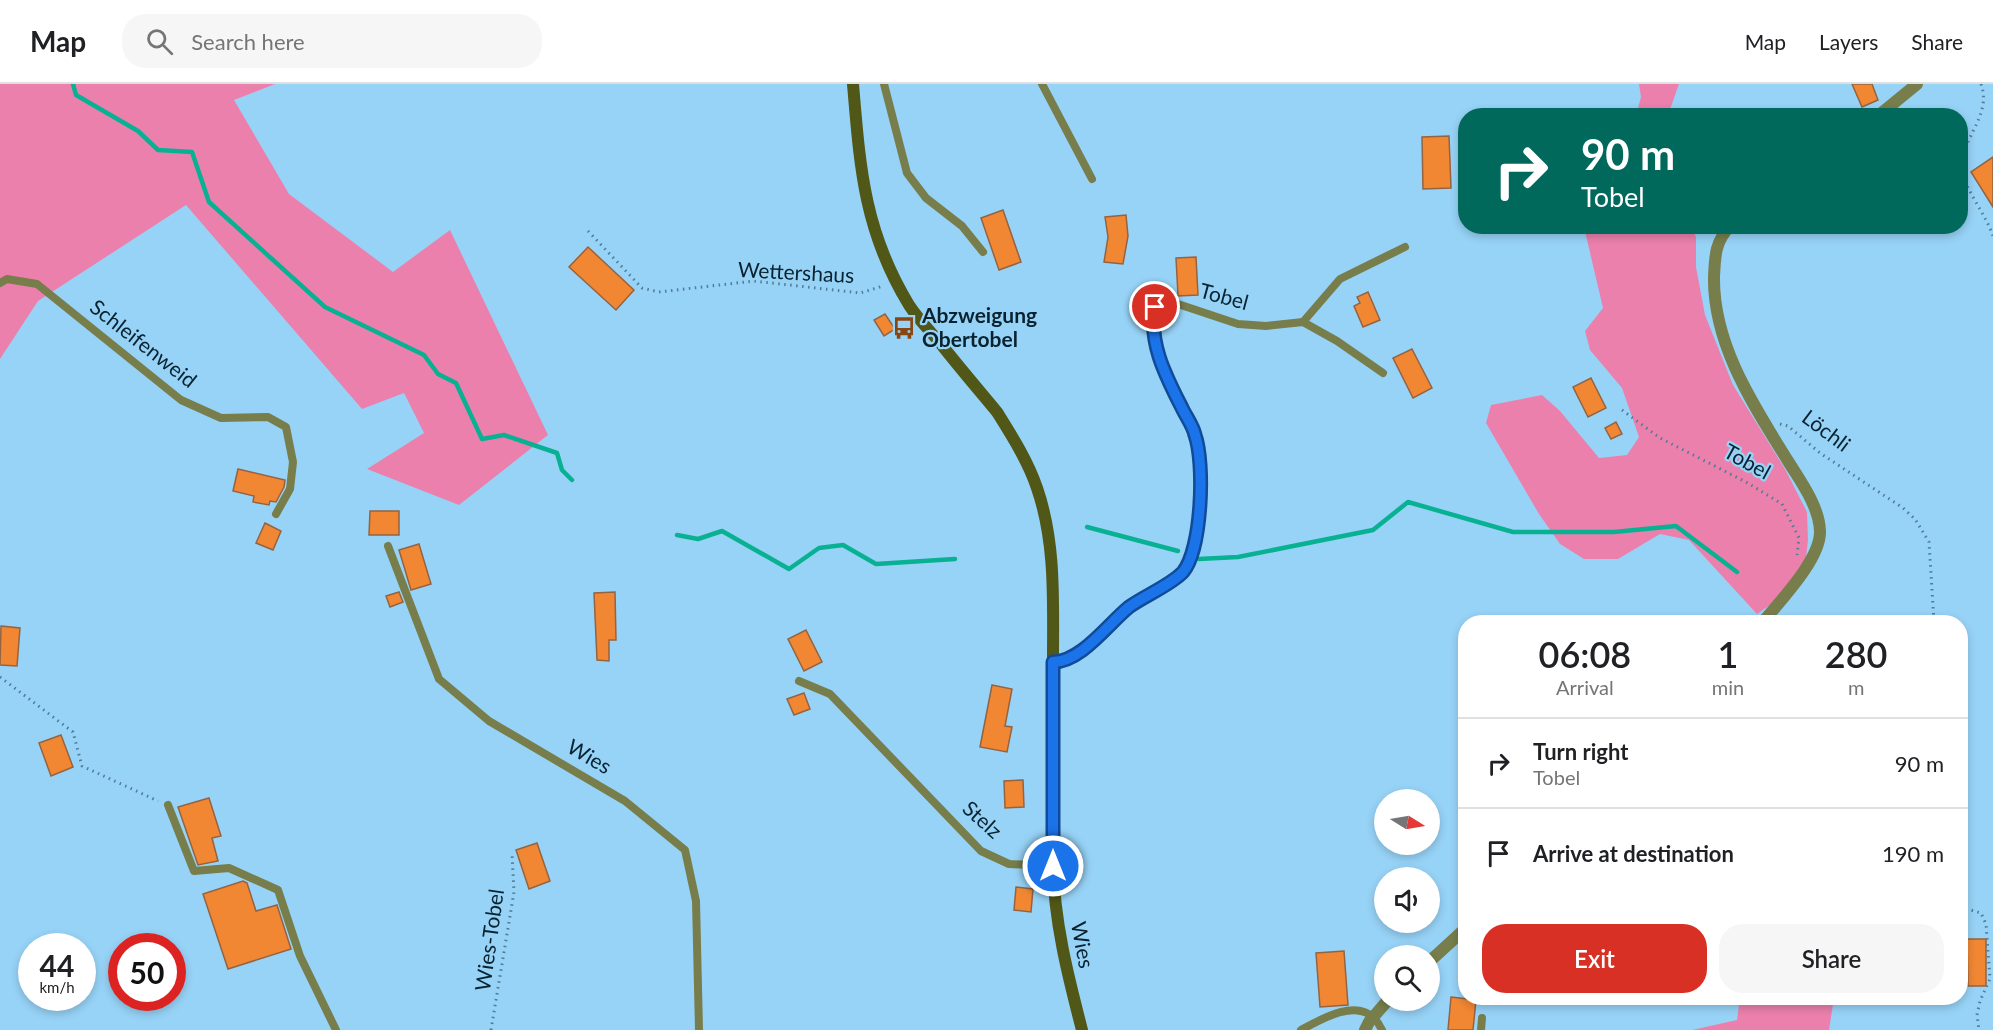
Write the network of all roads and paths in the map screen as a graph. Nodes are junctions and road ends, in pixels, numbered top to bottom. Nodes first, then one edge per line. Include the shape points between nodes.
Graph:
1 (854, 84) edge
2 (884, 84) edge
3 (1042, 84) edge
4 (1917, 84) edge
5 (1981, 84) edge
6 (1888, 108) edge
7 (1968, 147) edge
8 (1092, 179) dead end
9 (1968, 186) edge
10 (588, 231) dead end
11 (1723, 234) edge
12 (1993, 236) edge
13 (1405, 248) dead end
14 (983, 252) dead end
15 (879, 279) dead end
16 (0, 283) edge
17 (882, 286) junction
18 (887, 295) dead end
19 (1303, 322) junction
20 (1383, 373) dead end
21 (1622, 410) dead end
22 (1767, 428) junction
23 (276, 514) dead end
24 (388, 546) dead end
25 (1796, 561) dead end
26 (1769, 615) edge
27 (1934, 615) edge
28 (1053, 662) junction
29 (0, 677) edge
30 (799, 681) dead end
31 (168, 805) joint
32 (512, 854) dead end
33 (1053, 866) junction
34 (1968, 909) edge
35 (1458, 935) edge
36 (1440, 952) edge
37 (1378, 1011) edge
38 (1373, 1017) junction
39 (1482, 1018) dead end
40 (336, 1030) edge
41 (491, 1030) edge
42 (699, 1030) edge
43 (1082, 1030) edge
44 (1301, 1030) edge
45 (1365, 1030) edge
46 (1382, 1030) edge
47 (1481, 1030) edge
48 (1979, 1030) edge

1 - 28 main road via 865,196 884,257 910,306 997,412 1037,488 1050,549
2 - 14 lane via 907,173 926,198 962,226
3 - 8 lane
4 - 6 street
5 - 7 path via 1986,94 1985,105
9 - 12 path
10 - 17 path, Wettershaus via 642,288 659,292 754,281 860,293
11 - 22 street via 1715,260 1714,290 1720,325 1742,386
13 - 19 lane via 1340,279
15 - 17 path
16 - 23 lane, Schleifenweid via 7,279 37,284 181,400 220,418 268,417 286,427 293,462 290,489
17 - 18 path
19 - 20 lane
19 - 28 lane, Tobel via 1238,324 1169,301 1155,307 1155,345 1196,435 1201,473 1198,527 1191,559 1182,574 1130,606 1076,656
21 - 25 path, Tobel via 1660,438 1782,504 1799,538
22 - 26 street, Löchli via 1804,487 1821,532 1813,559
22 - 27 path, Löchli via 1778,423 1788,426 1915,519 1929,542
24 - 42 lane, Wies via 439,679 489,721 625,801 685,850 696,901
28 - 33 main road
29 - 31 path via 74,732 82,766
30 - 33 lane, Stelz via 830,694 981,851 1009,864
31 - 40 lane via 194,871 229,868 278,890 300,956
32 - 41 path, Wies-Tobel via 514,892
33 - 43 main road, Wies via 1056,916
34 - 48 path via 1981,913 1986,924 1990,980 1980,1001
35 - 36 street
37 - 38 street
38 - 44 lane via 1356,1009 1324,1018
38 - 45 street
38 - 46 lane
39 - 47 lane

